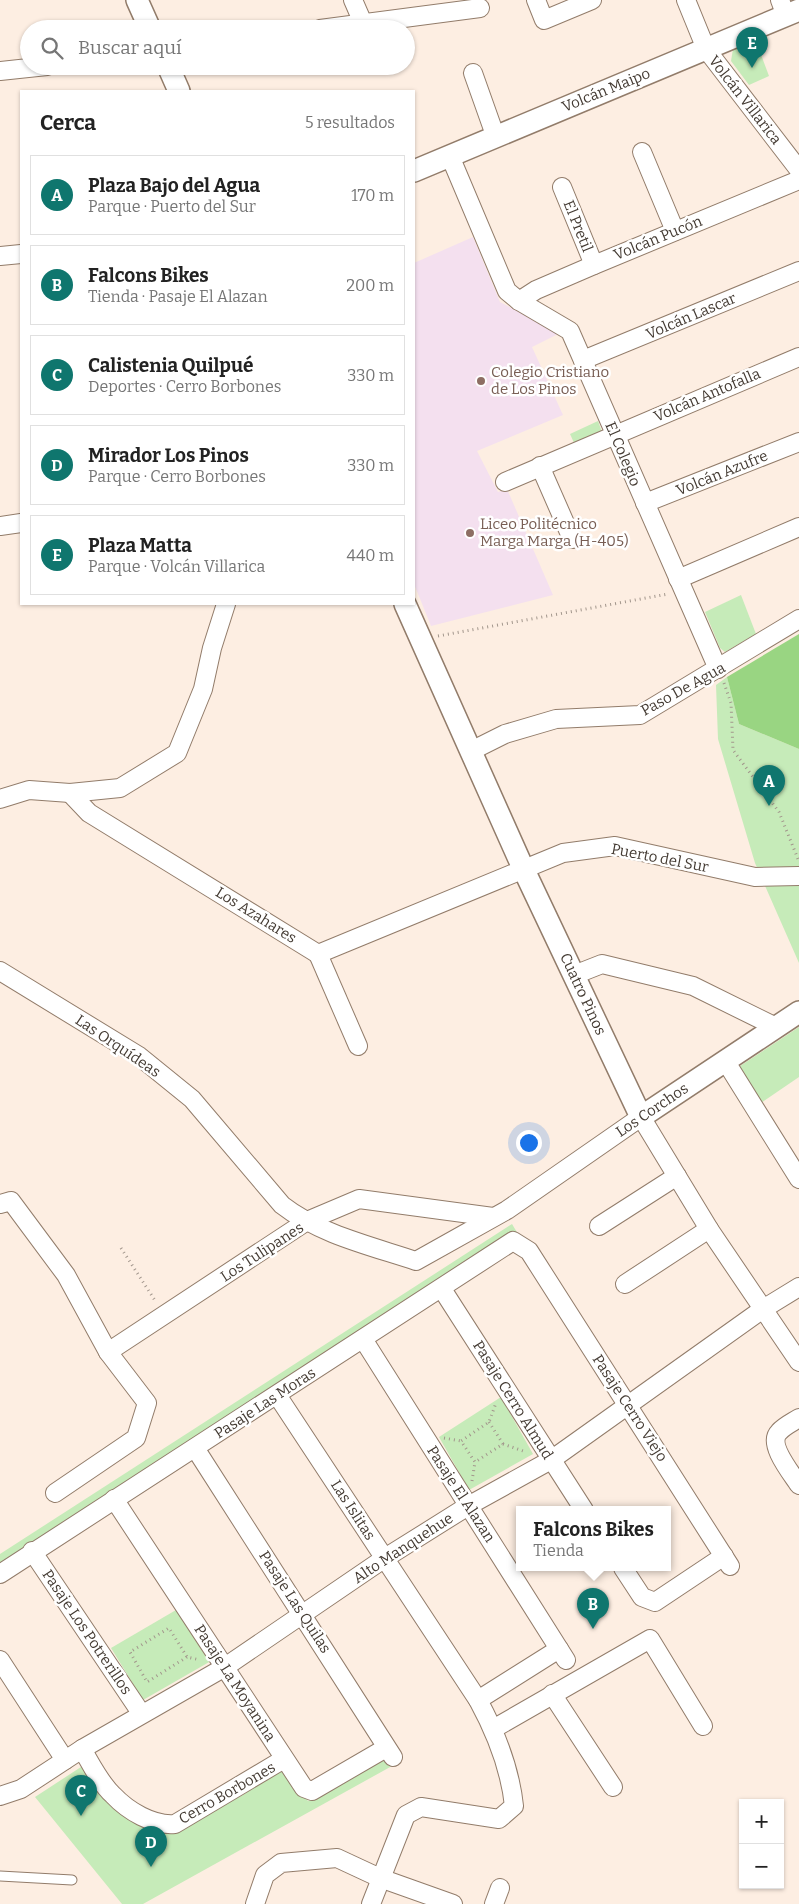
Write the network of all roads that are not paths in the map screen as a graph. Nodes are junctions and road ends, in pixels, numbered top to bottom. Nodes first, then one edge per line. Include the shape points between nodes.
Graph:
1 (137, 0) edge
2 (353, 0) edge
3 (536, 0) edge
4 (592, 0) edge
5 (686, 0) edge
6 (480, 8) dead end
7 (788, 8) edge
8 (146, 20) edge
9 (362, 20) edge
10 (386, 20) edge
11 (706, 49) junction
12 (20, 69) edge
13 (0, 72) edge
14 (473, 73) dead end
15 (172, 75) edge
16 (179, 90) edge
17 (495, 135) junction
18 (642, 152) dead end
19 (450, 156) junction
20 (415, 169) edge
21 (799, 170) edge
22 (799, 180) edge
23 (562, 187) dead end
24 (675, 231) junction
25 (20, 254) edge
26 (0, 256) edge
27 (594, 265) junction
28 (799, 271) edge
29 (519, 301) junction
30 (799, 357) edge
31 (583, 360) junction
32 (615, 433) junction
33 (799, 442) edge
34 (540, 466) junction
35 (505, 482) dead end
36 (645, 503) junction
37 (20, 523) edge
38 (0, 526) edge
39 (799, 527) edge
40 (572, 539) dead end
41 (680, 585) junction
42 (226, 605) edge
43 (406, 605) edge
44 (799, 620) edge
45 (718, 669) junction
46 (471, 751) junction
47 (70, 793) junction
48 (0, 799) edge
49 (523, 868) junction
50 (799, 876) edge
51 (318, 954) junction
52 (0, 971) edge
53 (574, 975) junction
54 (799, 1012) edge
55 (776, 1027) junction
56 (358, 1046) dead end
57 (726, 1062) junction
58 (641, 1117) junction
59 (676, 1176) junction
60 (799, 1179) edge
61 (0, 1204) edge
62 (500, 1214) junction
63 (307, 1221) junction
64 (599, 1226) dead end
65 (709, 1229) junction
66 (529, 1251) joint
67 (624, 1284) dead end
68 (799, 1287) edge
69 (442, 1289) junction
70 (763, 1309) junction
71 (363, 1340) junction
72 (108, 1352) junction
73 (799, 1362) edge
74 (278, 1395) junction
75 (629, 1406) junction
76 (799, 1418) edge
77 (195, 1448) junction
78 (551, 1460) junction
79 (799, 1485) edge
80 (55, 1493) dead end
81 (114, 1499) junction
82 (468, 1506) junction
83 (581, 1506) edge
84 (32, 1551) junction
85 (385, 1558) junction
86 (625, 1571) edge
87 (0, 1574) edge
88 (304, 1615) junction
89 (0, 1660) edge
90 (225, 1667) junction
91 (552, 1694) junction
92 (478, 1700) junction
93 (142, 1713) junction
94 (703, 1726) dead end
95 (493, 1729) junction
96 (82, 1749) junction
97 (390, 1752) joint
98 (284, 1759) junction
99 (65, 1760) junction
100 (613, 1788) dead end
101 (0, 1796) edge
102 (0, 1876) edge
103 (380, 1878) junction
104 (72, 1880) dead end
105 (255, 1904) edge
106 (371, 1904) edge
107 (453, 1904) edge

1 - 8 street
2 - 9 street
3 - 4 street via 544,20
5 - 11 street, Volcán Villarica
6 - 10 street
7 - 11 street, Volcán Maipo
11 - 17 street, Volcán Maipo
11 - 21 street, Volcán Villarica
12 - 13 street
14 - 17 street
15 - 16 street
17 - 19 street, Volcán Maipo
18 - 24 street
19 - 20 street, Volcán Maipo
19 - 29 street, El Colegio via 507,291
22 - 24 street, Volcán Pucón
23 - 27 street, El Pretil
24 - 27 street, Volcán Pucón
25 - 26 street
27 - 29 street, Volcán Pucón via 536,290
28 - 31 street, Volcán Lascar
29 - 31 street, El Colegio via 570,331
30 - 32 street, Volcán Antofalla
31 - 32 street, El Colegio
32 - 34 street, Volcán Antofalla
32 - 36 street, El Colegio
33 - 36 street, Volcán Azufre
34 - 35 street, Volcán Antofalla
34 - 40 street
36 - 41 street, El Colegio
37 - 38 street
39 - 41 street
41 - 45 street, El Colegio
42 - 47 street via 202,689 177,753 120,788
43 - 46 street, Cuatro Pinos
44 - 45 street, Paso De Agua
45 - 46 street, Paso De Agua via 640,715 556,719 504,734
46 - 49 street, Cuatro Pinos
47 - 48 street via 29,790
47 - 51 street, Los Azahares via 89,813
49 - 50 street, Puerto del Sur via 563,853 615,846 755,877
49 - 51 street
49 - 53 street, Cuatro Pinos
51 - 56 street
52 - 63 street, Las Orquídeas via 139,1056 184,1093 282,1205
53 - 55 street via 602,964 693,986
53 - 58 street, Cuatro Pinos
54 - 55 street, Los Corchos
55 - 57 street, Los Corchos
57 - 58 street, Los Corchos
57 - 60 street
58 - 59 street, Cuatro Pinos
58 - 62 street, Los Corchos
59 - 64 street
59 - 65 street, Cuatro Pinos
61 - 72 street via 11,1201 66,1275
62 - 63 street via 360,1199
62 - 63 street, Los Tulipanes via 416,1261
63 - 72 street, Los Tulipanes
65 - 67 street
65 - 70 street, Cuatro Pinos
66 - 69 street, Pasaje Las Moras via 513,1241
66 - 75 street, Pasaje Cerro Viejo
68 - 70 street, Alto Manquehue
69 - 71 street, Pasaje Las Moras
69 - 78 street, Pasaje Cerro Almud
70 - 73 street, Cuatro Pinos
70 - 75 street, Alto Manquehue
71 - 74 street, Pasaje Las Moras
71 - 82 street, Pasaje El Alazan
72 - 80 street via 146,1403 136,1438
74 - 77 street, Pasaje Las Moras
74 - 85 street, Las Islitas
75 - 78 street, Alto Manquehue
75 - 86 street, Pasaje Cerro Viejo via 727,1561 654,1602 642,1597
76 - 79 street via 778,1432 774,1440
77 - 81 street, Pasaje Las Moras
77 - 88 street, Pasaje Las Quilas
78 - 82 street, Alto Manquehue
78 - 83 street, Pasaje Cerro Almud
81 - 84 street, Pasaje Las Moras
81 - 90 street, Pasaje La Moyanina
82 - 85 street, Alto Manquehue
82 - 92 street, Pasaje El Alazan via 563,1654
84 - 87 street, Pasaje Las Moras
84 - 93 street, Pasaje Los Potrerillos
85 - 88 street, Alto Manquehue
85 - 92 street, Las Islitas
88 - 90 street, Alto Manquehue
88 - 97 street, Pasaje Las Quilas
89 - 99 street
90 - 93 street, Alto Manquehue
90 - 98 street, Pasaje La Moyanina
91 - 94 street via 650,1639
91 - 95 street
91 - 100 street
92 - 95 street, Las Islitas
93 - 96 street, Alto Manquehue
95 - 103 street, Las Islitas via 511,1778 514,1806 498,1819 421,1807 406,1816
96 - 98 street, Cerro Borbones via 112,1795 162,1825 175,1824
96 - 99 street, Alto Manquehue
97 - 98 street, Pasaje La Moyanina via 312,1791 304,1788
99 - 101 street, Alto Manquehue via 20,1789
102 - 104 lane
103 - 105 street via 337,1858 281,1863 266,1875
103 - 106 street
103 - 107 street

